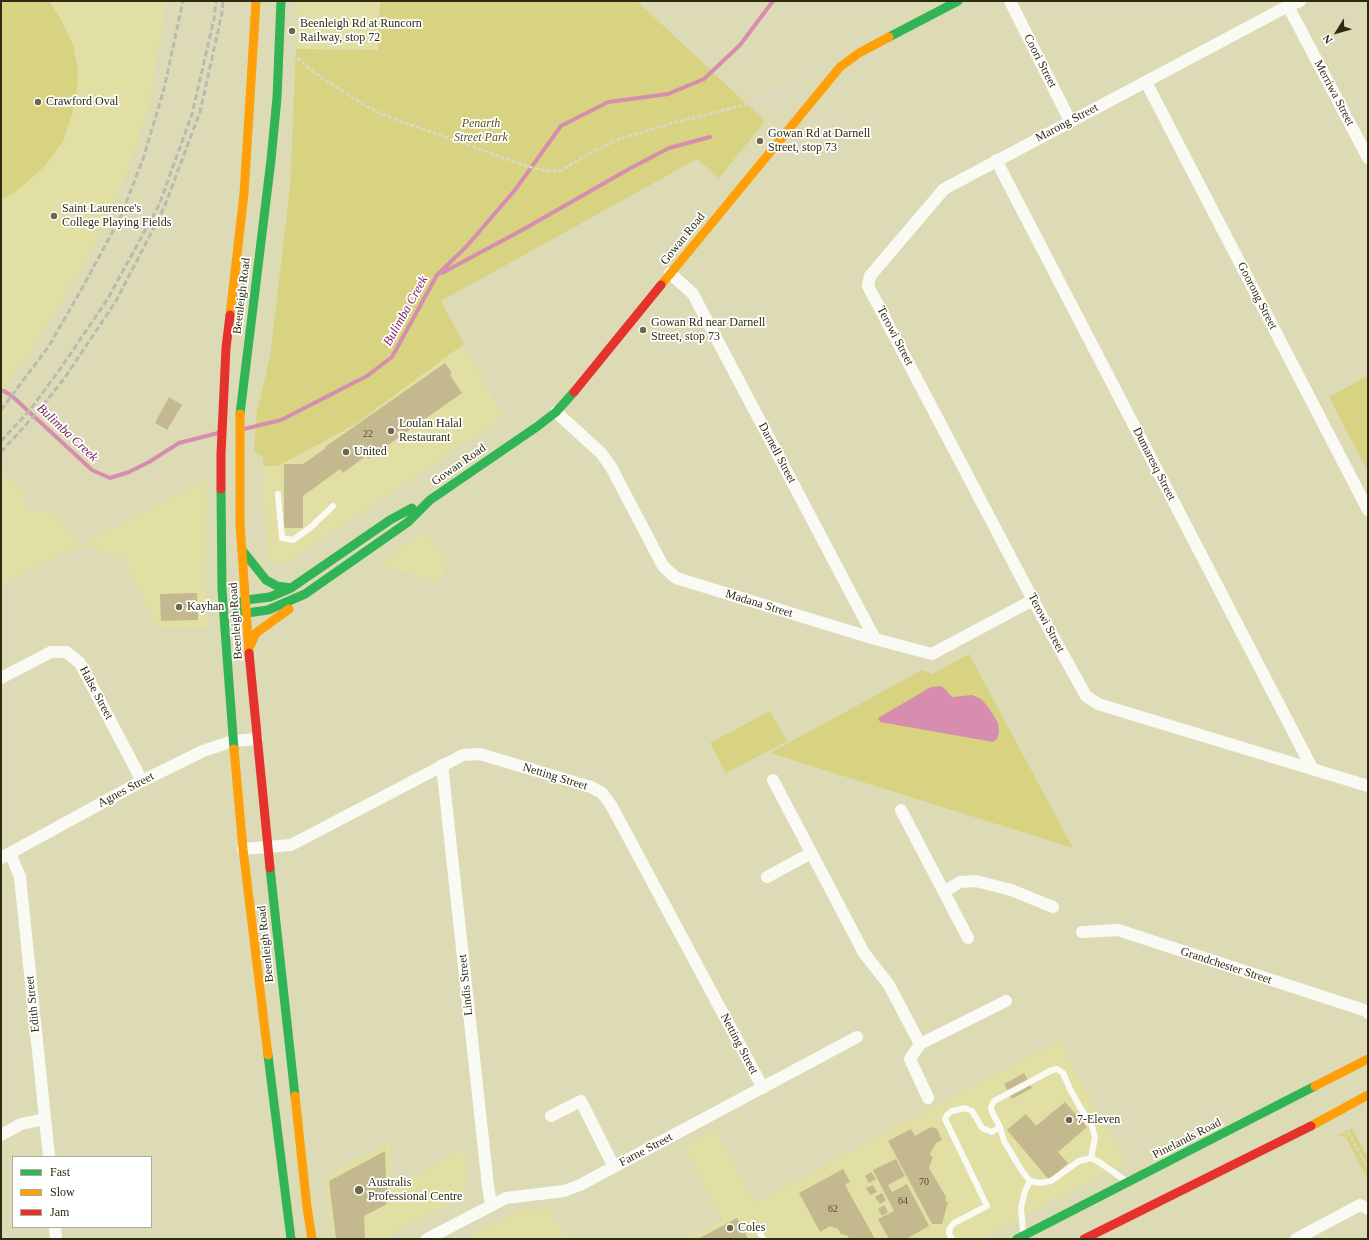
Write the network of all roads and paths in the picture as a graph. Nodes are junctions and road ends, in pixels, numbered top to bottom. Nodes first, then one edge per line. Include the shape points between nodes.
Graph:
1 (256, 1) edge
2 (281, 1) edge
3 (958, 1) edge
4 (1010, 1) edge
5 (1300, 1) edge
6 (1288, 6) junction
7 (290, 52) dead end
8 (813, 72) dead end
9 (1146, 82) junction
10 (781, 92) junction
11 (784, 107) dead end
12 (1070, 121) junction
13 (1368, 158) edge
14 (996, 160) junction
15 (670, 273) junction
16 (868, 286) joint
17 (556, 412) junction
18 (278, 494) dead end
19 (430, 500) junction
20 (333, 506) dead end
21 (1368, 510) edge
22 (242, 550) junction
23 (291, 588) junction
24 (305, 594) junction
25 (246, 600) junction
26 (1033, 600) junction
27 (223, 609) junction
28 (248, 612) junction
29 (875, 640) junction
30 (249, 649) junction
31 (1, 678) edge
32 (257, 739) junction
33 (233, 741) junction
34 (442, 765) junction
35 (1312, 768) junction
36 (773, 780) dead end
37 (142, 781) junction
38 (1368, 786) edge
39 (901, 810) dead end
40 (268, 847) junction
41 (243, 849) junction
42 (812, 853) junction
43 (6, 855) edge
44 (767, 877) dead end
45 (944, 892) junction
46 (1053, 908) dead end
47 (1082, 932) dead end
48 (968, 938) dead end
49 (1006, 1001) dead end
50 (1368, 1013) edge
51 (857, 1037) dead end
52 (920, 1044) junction
53 (1368, 1059) edge
54 (763, 1088) junction
55 (1368, 1095) edge
56 (928, 1098) dead end
57 (551, 1116) dead end
58 (45, 1119) junction
59 (1345, 1126) dead end
60 (1000, 1127) junction
61 (1, 1135) edge
62 (49, 1156) edge
63 (1091, 1158) junction
64 (614, 1167) junction
65 (1368, 1168) edge
66 (1030, 1181) junction
67 (1128, 1183) junction
68 (491, 1204) junction
69 (1368, 1208) edge
70 (55, 1228) edge
71 (758, 1229) dead end
72 (443, 1235) edge
73 (1020, 1237) edge
74 (56, 1239) edge
75 (291, 1239) edge
76 (312, 1239) edge
77 (427, 1239) edge
78 (763, 1239) edge
79 (952, 1239) edge
80 (1084, 1239) edge
81 (1296, 1239) edge

1 - 27 main road, Beenleigh Road via 244,194 226,348 221,454
2 - 22 main road, Beenleigh Road via 272,152 240,409 238,453
3 - 15 main road, Gowan Road via 859,53 840,67
4 - 12 street, Coori Street
5 - 6 street, Marong Street
6 - 9 street, Marong Street
6 - 13 street, Merriwa Street
7 - 10 path via 316,74 386,116 526,166 547,171 560,171 622,138 752,103
8 - 10 path
9 - 12 street, Marong Street
9 - 21 street, Goorong Street
10 - 11 path
12 - 14 street, Marong Street
14 - 16 street, Marong Street via 944,189 870,276
14 - 35 street, Dumaresq Street
15 - 17 main road, Gowan Road
15 - 29 street, Darnell Street via 693,294
16 - 26 street, Terowi Street
17 - 19 main road, Gowan Road
17 - 29 street, Madana Street via 601,453 611,467 663,566 676,578
18 - 20 lane via 282,538 293,540
19 - 23 main road, Gowan Road via 390,520
19 - 24 main road, Gowan Road via 408,522
22 - 23 main road via 266,580 277,586
22 - 25 main road, Beenleigh Road
23 - 25 main road, Gowan Road via 270,596
24 - 28 main road, Gowan Road via 276,608
24 - 30 main road via 293,607 256,633
25 - 27 main road, Gowan Road
25 - 28 main road, Beenleigh Road
26 - 29 street, Madana Street via 932,654
26 - 35 street, Terowi Street via 1086,696 1098,704
27 - 28 main road, Gowan Road
27 - 33 main road, Beenleigh Road
28 - 30 main road, Beenleigh Road
30 - 32 main road, Beenleigh Road
31 - 37 street, Halse Street via 51,652 66,652 80,663
32 - 33 street, Agnes Street
32 - 40 main road, Beenleigh Road
33 - 37 street, Agnes Street via 203,751
33 - 41 main road, Beenleigh Road
34 - 40 street, Netting Street via 291,845
34 - 54 street, Netting Street via 463,755 480,754 591,787 602,793 611,805
34 - 68 street, Lindis Street
35 - 38 street, Terowi Street
36 - 42 street
37 - 43 street, Agnes Street
39 - 45 street
40 - 41 street, Netting Street
40 - 76 main road, Beenleigh Road
41 - 75 main road, Beenleigh Road
42 - 44 street
42 - 52 street via 864,954 889,985
43 - 58 street, Edith Street via 20,877
45 - 46 street via 960,882 976,881 1011,890
45 - 48 street
47 - 50 street, Grandchester Street via 1118,930
49 - 52 street
51 - 54 street, Farne Street
52 - 56 street via 910,1059
53 - 67 main road, Pinelands Road
54 - 64 street, Farne Street
55 - 80 main road
57 - 64 street via 581,1101
58 - 61 street via 21,1124
58 - 62 street, Edith Street
59 - 65 path
60 - 63 lane via 992,1112 994,1100 1052,1070 1057,1070 1063,1073 1081,1109 1091,1122 1094,1137
60 - 66 lane via 1012,1156
60 - 79 lane via 992,1132 982,1128 972,1111 965,1108 959,1108 947,1115 945,1120 987,1206 954,1222 949,1233
63 - 66 lane via 1079,1160 1051,1181
63 - 67 lane
64 - 68 street, Farne Street via 580,1185 564,1190 506,1198
66 - 73 lane via 1021,1208
67 - 73 main road, Pinelands Road
68 - 72 street, Farne Street
69 - 81 street via 1360,1205
70 - 74 street
71 - 78 lane
72 - 77 street, Farne Street

